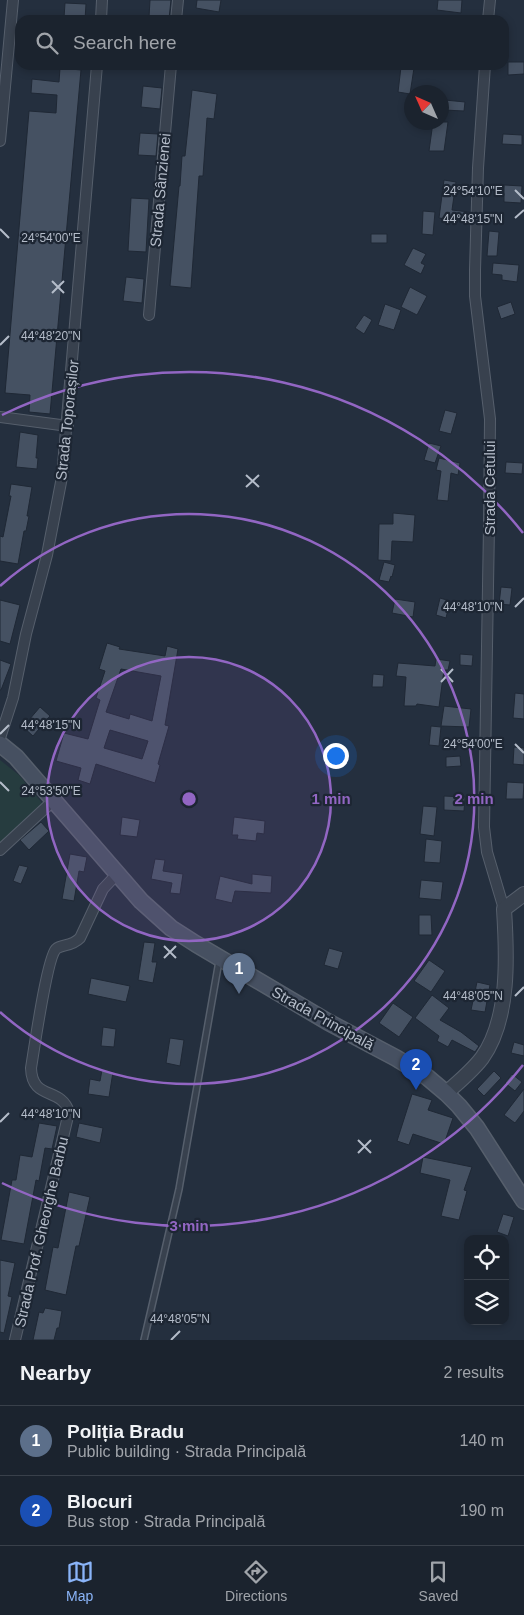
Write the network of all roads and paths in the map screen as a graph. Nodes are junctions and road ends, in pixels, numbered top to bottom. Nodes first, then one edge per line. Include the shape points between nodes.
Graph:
1 (13, 0) edge
2 (102, 0) edge
3 (178, 0) edge
4 (490, 0) edge
5 (101, 15) edge
6 (176, 15) edge
7 (488, 15) edge
8 (97, 70) edge
9 (171, 70) edge
10 (485, 70) edge
11 (0, 141) edge
12 (149, 315) dead end
13 (0, 417) edge
14 (68, 426) junction
15 (0, 738) edge
16 (0, 744) edge
17 (54, 800) junction
18 (0, 850) edge
19 (118, 873) junction
20 (524, 894) edge
21 (504, 909) junction
22 (220, 958) junction
23 (446, 1093) junction
24 (524, 1201) edge
25 (15, 1340) edge
26 (144, 1340) edge

1 - 11 street
2 - 5 street
3 - 6 street
4 - 7 street
8 - 14 street, Strada Toporașilor
9 - 12 street, Strada Sânzienei
10 - 21 street, Strada Cetului via 475,270 490,419 484,827
13 - 14 street
14 - 15 street, Strada Toporașilor via 47,555 13,698
16 - 17 main road, Strada Principală
17 - 18 street
17 - 19 main road, Strada Principală
19 - 22 main road, Strada Principală via 164,922
19 - 25 street, Strada Prof. Gheorghe Barbu via 103,889 80,938 74,944 56,950 48,971 31,1079 41,1090 67,1104 69,1112
20 - 21 street
21 - 23 street via 504,997 498,1023 482,1057
22 - 23 main road, Strada Principală via 396,1058
22 - 26 lane via 179,1189
23 - 24 main road, Strada Principală via 477,1128

